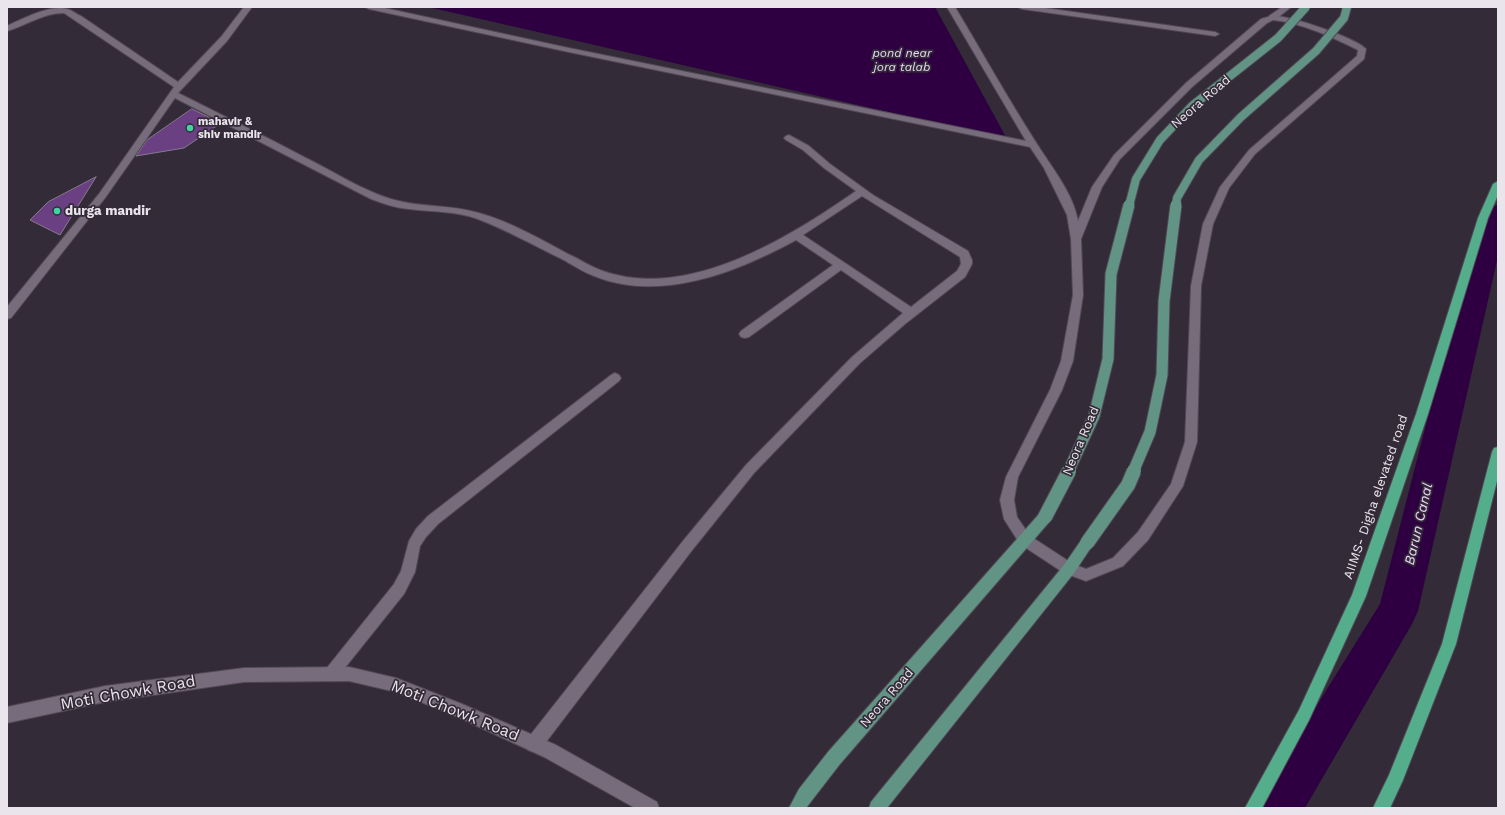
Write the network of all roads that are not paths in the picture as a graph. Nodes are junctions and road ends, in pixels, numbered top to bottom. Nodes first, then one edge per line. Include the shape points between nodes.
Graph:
1 (248, 7) edge
2 (369, 7) edge
3 (951, 7) edge
4 (1022, 7) edge
5 (1287, 7) edge
6 (1306, 7) edge
7 (1347, 7) edge
8 (64, 9) edge
9 (1272, 18) junction
10 (7, 29) edge
11 (1215, 34) dead end
12 (177, 90) junction
13 (789, 138) dead end
14 (1033, 145) junction
15 (1498, 184) edge
16 (862, 191) junction
17 (796, 236) junction
18 (1076, 239) junction
19 (841, 265) junction
20 (912, 313) junction
21 (7, 315) edge
22 (745, 334) dead end
23 (615, 378) dead end
24 (1498, 452) edge
25 (1025, 540) junction
26 (1069, 569) junction
27 (331, 674) junction
28 (7, 715) edge
29 (534, 744) junction
30 (651, 808) edge
31 (797, 808) edge
32 (877, 808) edge
33 (1254, 808) edge
34 (1381, 808) edge

1 - 12 street via 224,39
2 - 14 street
3 - 14 street
4 - 11 street
5 - 9 street
6 - 25 main road, Neora Road, bridge via 1278,38 1192,106 1160,140 1136,179 1111,274 1108,360 1094,416 1075,459 1044,517
7 - 26 main road, bridge via 1344,18 1316,51 1240,117 1199,160 1177,198 1164,301 1162,375 1150,432 1128,485
8 - 10 street via 45,13
8 - 12 street
9 - 18 street via 1264,21 1189,86 1117,157 1097,187
9 - 26 street via 1351,42 1362,49 1361,57 1252,152 1225,187 1208,224 1196,286 1191,442 1177,486 1143,536 1118,562 1086,575
12 - 17 street via 339,179 387,201 474,214 602,275 620,281 667,281 698,275 727,267
12 - 21 street via 102,196
13 - 16 street
14 - 18 street via 1062,192 1072,215
15 - 33 highway, AIIMS- Digha elevated road via 1483,218 1422,414 1359,596 1304,715
16 - 17 street
16 - 20 street via 956,248 968,260 967,267 961,274
17 - 19 street
18 - 25 street via 1078,295 1067,361 1056,390 1012,477 1008,500 1011,519
19 - 20 street
19 - 22 street
20 - 29 street via 856,360 750,469
23 - 27 street via 433,520 414,545 408,572 399,589
24 - 34 highway via 1449,644 1395,780
25 - 26 street
25 - 31 main road, Neora Road via 834,758
26 - 32 main road
27 - 28 street, Moti Chowk Road via 244,675 105,694
27 - 29 street, Moti Chowk Road via 349,674 396,685
29 - 30 street, Moti Chowk Road

